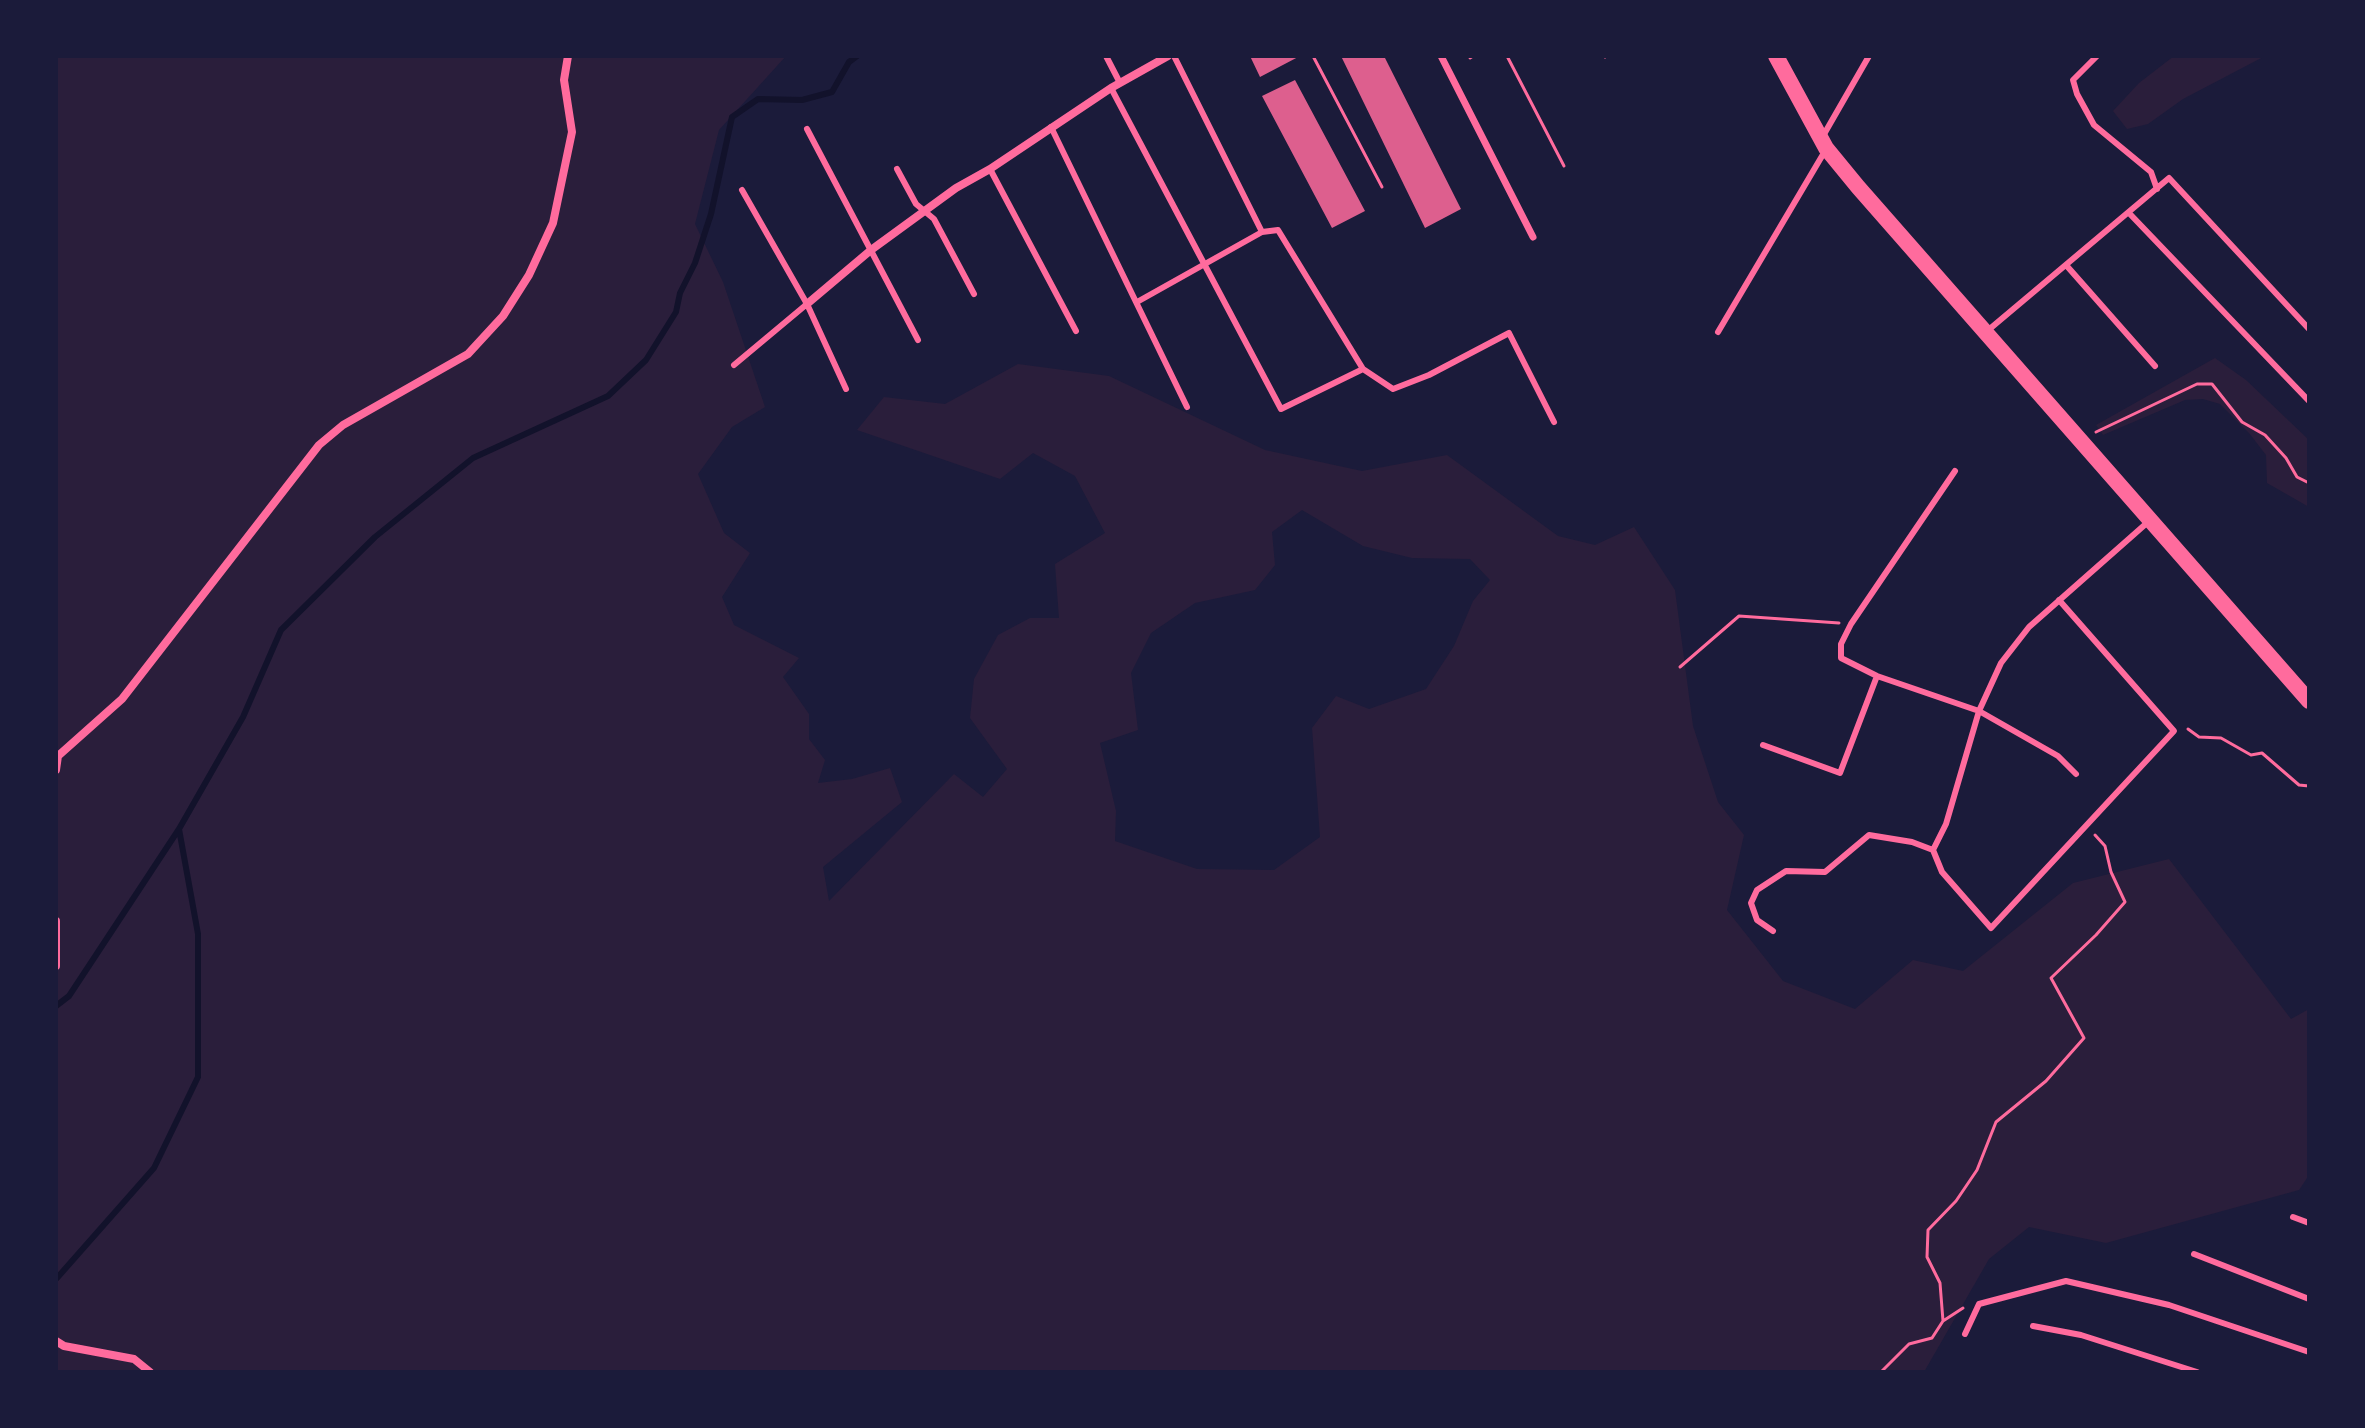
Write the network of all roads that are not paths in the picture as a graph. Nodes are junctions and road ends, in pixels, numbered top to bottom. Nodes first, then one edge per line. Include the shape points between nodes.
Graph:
1 (568, 56) edge
2 (1106, 56) edge
3 (1171, 56) edge
4 (1441, 56) edge
5 (1776, 56) edge
6 (1869, 56) edge
7 (2097, 56) edge
8 (1120, 83) junction
9 (1111, 88) junction
10 (1051, 127) junction
11 (807, 129) dead end
12 (1824, 143) junction
13 (897, 169) dead end
14 (990, 169) junction
15 (2157, 189) junction
16 (742, 190) dead end
17 (924, 210) junction
18 (2129, 213) junction
19 (1262, 232) junction
20 (1533, 237) dead end
21 (871, 250) junction
22 (1204, 264) junction
23 (2066, 265) junction
24 (974, 294) dead end
25 (1137, 302) junction
26 (807, 304) junction
27 (2309, 329) edge
28 (1076, 331) dead end
29 (1718, 332) dead end
30 (1986, 332) junction
31 (918, 340) dead end
32 (734, 365) dead end
33 (2155, 366) dead end
34 (1363, 369) junction
35 (846, 389) dead end
36 (2309, 401) edge
37 (1187, 407) dead end
38 (1554, 422) dead end
39 (1955, 471) dead end
40 (2151, 520) junction
41 (2059, 600) junction
42 (1877, 676) junction
43 (2309, 701) edge
44 (1979, 711) junction
45 (1763, 745) dead end
46 (56, 770) edge
47 (2076, 774) dead end
48 (1933, 850) junction
49 (56, 921) edge
50 (1773, 931) dead end
51 (56, 966) edge
52 (2293, 1217) dead end
53 (2309, 1223) edge
54 (2194, 1254) dead end
55 (2309, 1299) edge
56 (2033, 1326) dead end
57 (1965, 1334) dead end
58 (56, 1341) edge
59 (2309, 1352) edge
60 (150, 1372) edge
61 (2197, 1372) edge

1 - 46 street via 564,80 572,132 553,223 503,316 468,354 343,425 319,445 122,699 58,756
2 - 8 lane
3 - 8 street
3 - 19 lane
4 - 20 street
5 - 12 main road
6 - 12 lane
7 - 15 lane via 2073,80 2077,94 2094,125 2151,172
8 - 9 street
9 - 10 street
9 - 22 lane
10 - 14 street
10 - 25 lane
11 - 21 lane
12 - 29 lane
12 - 30 main road
13 - 17 lane
14 - 17 street
14 - 28 lane
15 - 18 lane
15 - 27 lane via 2169,178
16 - 26 lane
17 - 21 street
17 - 24 lane
18 - 23 lane
18 - 36 lane
19 - 22 lane
19 - 34 lane via 1278,230
21 - 26 street
21 - 31 lane
22 - 25 lane
22 - 34 lane via 1281,409
23 - 30 lane
23 - 33 lane
25 - 37 lane
26 - 32 lane
26 - 35 lane
30 - 40 main road
34 - 38 lane via 1393,389 1509,333
39 - 42 lane via 1841,644 1841,658
40 - 41 lane
40 - 43 main road
41 - 44 lane via 2001,663
41 - 48 lane via 2174,731 1991,928 1942,872
42 - 44 lane
42 - 45 lane via 1840,773
44 - 47 lane via 2058,756
44 - 48 lane via 1946,824
48 - 50 lane via 1869,835 1825,872 1786,871 1757,890 1751,903 1757,920
49 - 51 street
52 - 53 lane
54 - 55 lane
56 - 61 lane via 2081,1335
57 - 59 lane via 1979,1304 2066,1281 2169,1305
58 - 60 street via 134,1359

